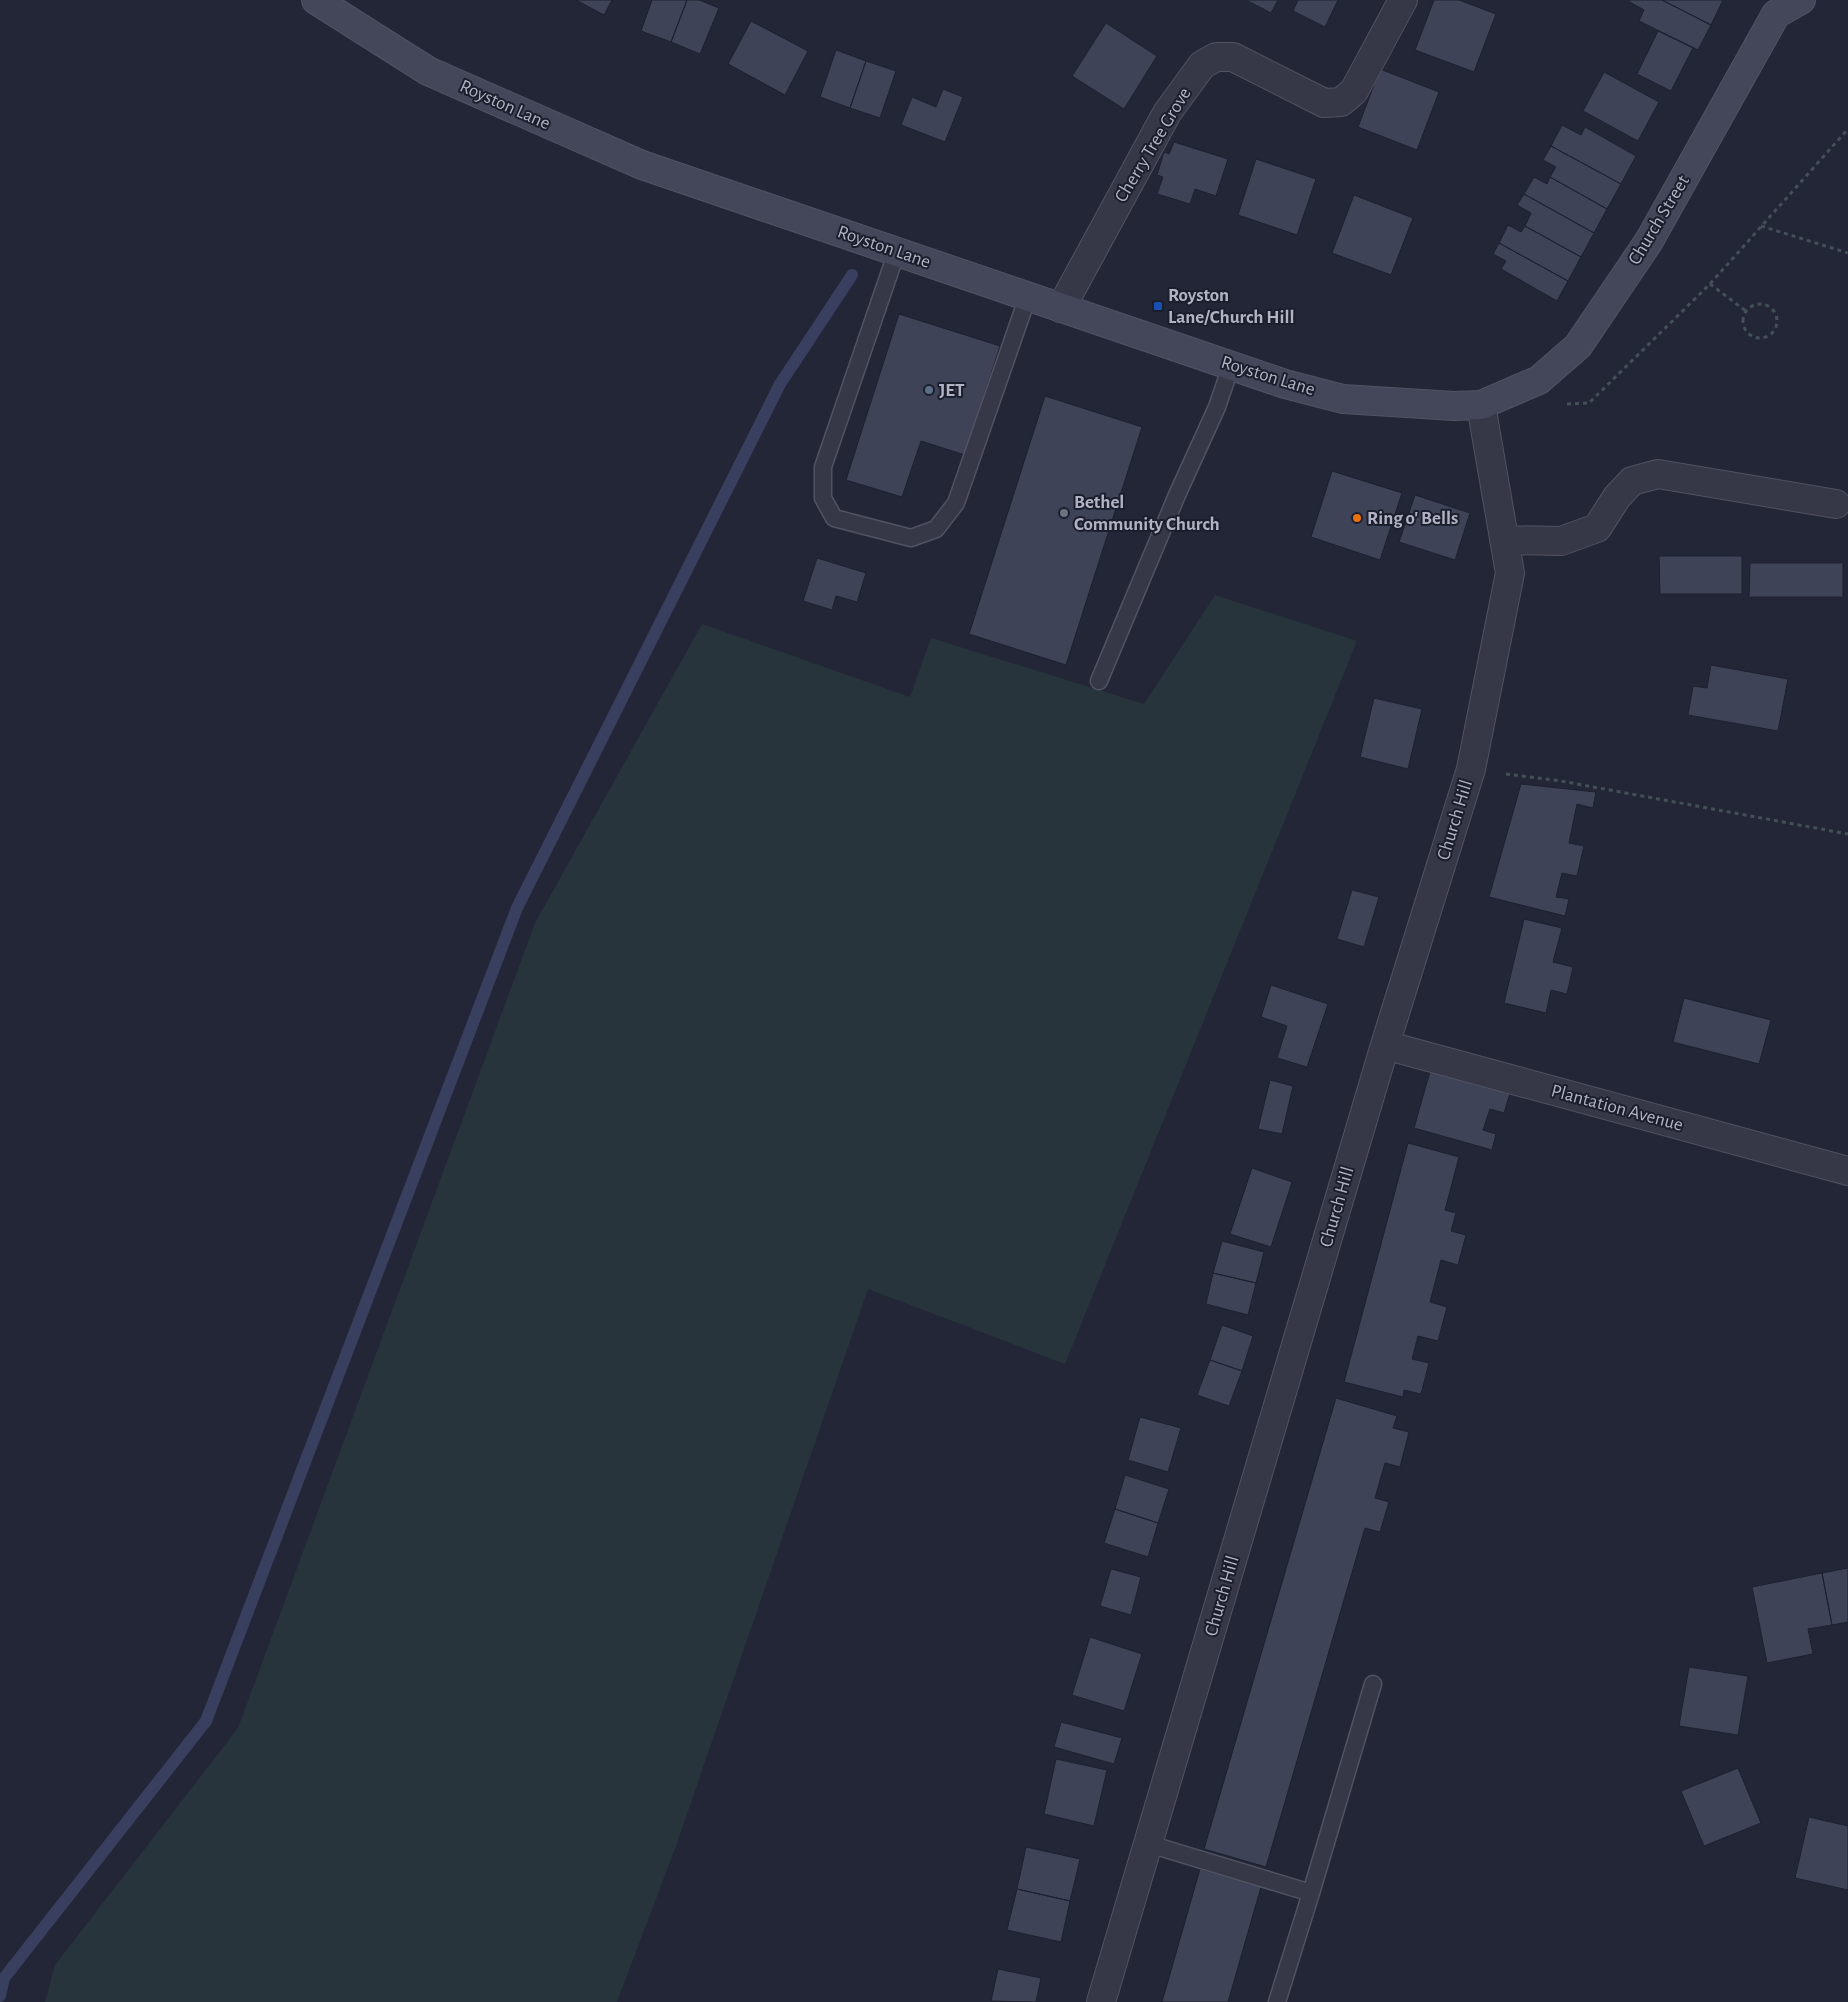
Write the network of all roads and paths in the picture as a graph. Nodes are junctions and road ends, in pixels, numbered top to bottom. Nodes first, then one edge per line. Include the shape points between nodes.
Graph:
1 (316, 0) edge
2 (1403, 0) edge
3 (1801, 0) edge
4 (1848, 129) edge
5 (1762, 226) junction
6 (897, 252) junction
7 (1848, 253) edge
8 (1710, 284) junction
9 (1028, 296) junction
10 (1060, 308) junction
11 (1746, 310) junction
12 (1231, 366) junction
13 (1559, 404) dead end
14 (1481, 405) junction
15 (1836, 504) dead end
16 (1504, 540) junction
17 (1099, 681) dead end
18 (1470, 769) junction
19 (1848, 834) edge
20 (1385, 1044) junction
21 (1848, 1171) edge
22 (1373, 1684) dead end
23 (1149, 1844) junction
24 (1311, 1893) junction
25 (1101, 2002) edge
26 (1277, 2002) edge

1 - 6 main road, Royston Lane via 428,71 633,161
2 - 10 street, Cherry Tree Grove via 1354,91 1341,102 1324,103 1233,56 1216,57 1202,65 1168,113
3 - 14 main road, Church Street via 1776,14 1649,241 1578,346 1538,380
4 - 5 path
5 - 7 path
5 - 8 path
6 - 9 main road, Royston Lane
6 - 9 lane via 823,467 823,498 834,518 912,538 936,529 956,503
8 - 11 path
8 - 13 path via 1589,403
9 - 10 main road, Royston Lane
10 - 12 main road, Royston Lane
11 - 11 path via 1761,304 1772,308 1778,318 1773,333 1763,338 1751,336 1743,322
12 - 14 main road, Royston Lane via 1343,399
12 - 17 lane via 1217,407
14 - 16 street, Church Hill
15 - 16 street via 1658,474 1632,481 1597,528 1561,541
16 - 18 street, Church Hill via 1510,573
18 - 19 path via 1561,781
18 - 20 street, Church Hill
20 - 21 street, Plantation Avenue
20 - 23 street, Church Hill
22 - 24 lane
23 - 24 lane
23 - 25 street, Church Hill
24 - 26 lane

